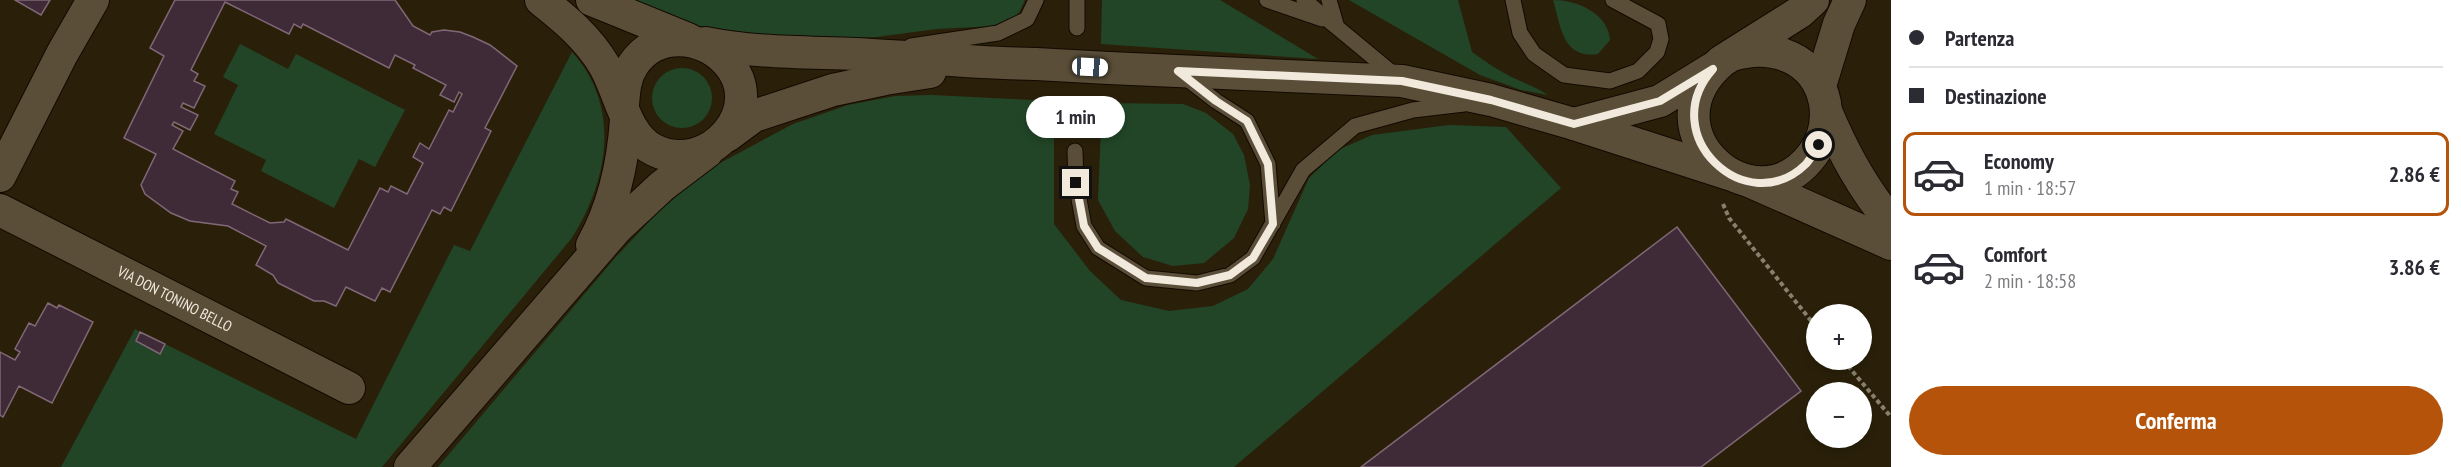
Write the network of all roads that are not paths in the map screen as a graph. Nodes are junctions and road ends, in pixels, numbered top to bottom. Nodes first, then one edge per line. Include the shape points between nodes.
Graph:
1 (93, 0) edge
2 (541, 0) edge
3 (592, 0) edge
4 (1036, 0) edge
5 (1077, 0) edge
6 (1267, 0) edge
7 (1304, 0) edge
8 (1329, 0) edge
9 (1513, 0) edge
10 (1613, 0) edge
11 (1813, 0) edge
12 (1850, 0) edge
13 (1336, 24) junction
14 (1077, 28) dead end
15 (695, 41) junction
16 (856, 54) junction
17 (1723, 62) junction
18 (1026, 64) junction
19 (1178, 71) junction
20 (1402, 81) junction
21 (1823, 98) junction
22 (1491, 100) junction
23 (625, 112) junction
24 (1574, 124) junction
25 (719, 142) junction
26 (1075, 151) dead end
27 (0, 176) edge
28 (1738, 177) junction
29 (0, 210) edge
30 (1891, 222) edge
31 (1273, 224) junction
32 (1891, 244) edge
33 (576, 274) junction
34 (349, 388) dead end
35 (410, 467) edge

1 - 27 street
2 - 23 street via 573,25 604,64
3 - 15 street
4 - 16 lane via 1027,19 998,33
5 - 14 lane
6 - 13 lane
7 - 13 lane
8 - 13 lane
9 - 10 lane via 1520,33 1534,54 1564,75 1610,81 1638,71 1657,52 1661,39 1658,24
11 - 17 street
12 - 21 street via 1839,24
13 - 20 lane
15 - 16 street via 736,50
15 - 23 street via 667,41 648,50 633,65 624,84
15 - 25 street via 718,52 739,83 736,120
16 - 18 street
17 - 21 street via 1747,50 1769,50 1790,56 1807,69
17 - 24 street via 1660,101
17 - 28 street via 1699,88 1694,105 1695,129 1709,158
18 - 19 street, bridge
18 - 25 street via 918,74 833,90 754,116
19 - 20 street
19 - 31 lane via 1247,121 1268,164
20 - 22 street
21 - 28 street via 1825,132 1806,163 1784,177 1760,182
21 - 30 street via 1844,154 1868,195
22 - 24 street
22 - 31 lane via 1413,110 1355,126 1303,170
23 - 25 street via 637,136 652,149 672,156 692,156
23 - 33 street via 623,160 612,200
24 - 28 street
25 - 33 street via 662,186
26 - 31 lane via 1084,226 1098,248 1146,278 1197,283 1230,275 1253,258
28 - 32 street
29 - 34 street, VIA DON TONINO BELLO
33 - 35 street

